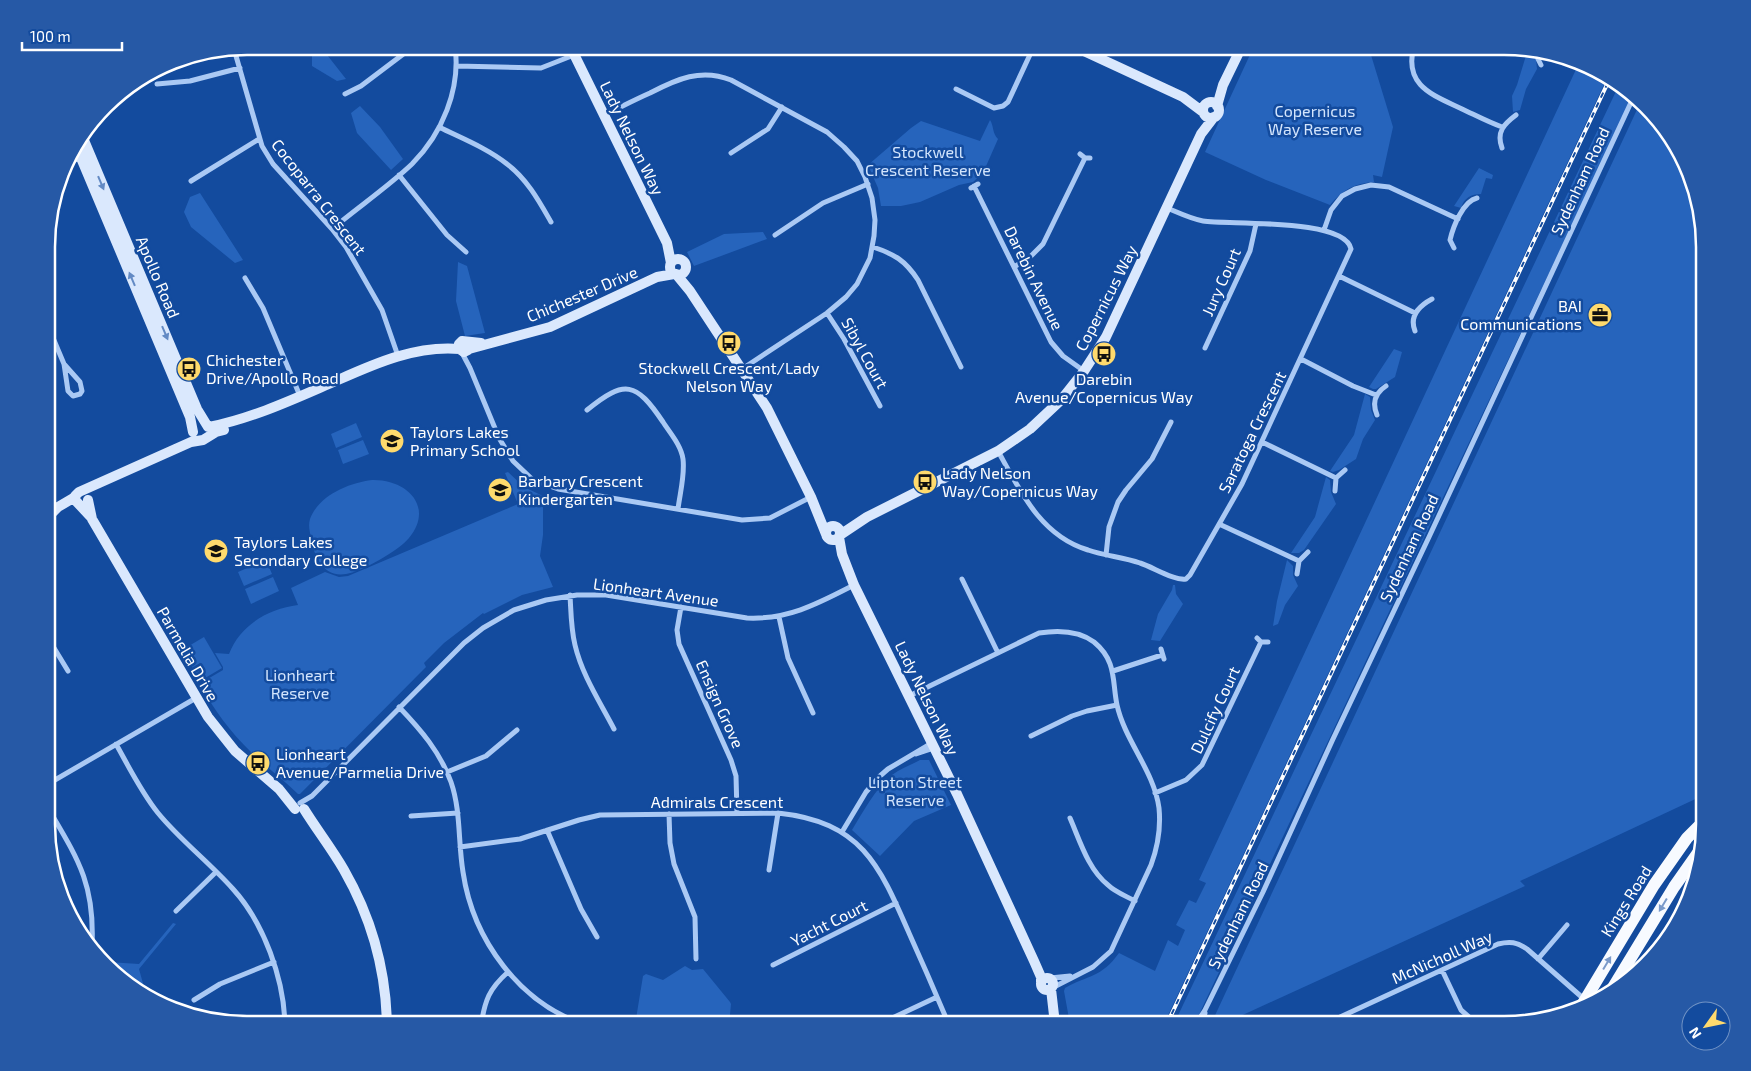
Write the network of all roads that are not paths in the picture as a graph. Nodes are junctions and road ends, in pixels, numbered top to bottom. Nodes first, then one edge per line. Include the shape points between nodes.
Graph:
1 (236, 55) edge
2 (402, 55) edge
3 (455, 55) edge
4 (566, 55) edge
5 (574, 55) edge
6 (1030, 55) edge
7 (1092, 55) edge
8 (1238, 55) edge
9 (1412, 55) edge
10 (1538, 58) edge
11 (1541, 65) dead end
12 (457, 66) junction
13 (240, 68) junction
14 (157, 84) dead end
15 (956, 89) dead end
16 (345, 94) dead end
17 (1631, 103) edge
18 (782, 108) junction
19 (1209, 109) junction
20 (1516, 115) dead end
21 (604, 116) junction
22 (439, 127) junction
23 (1502, 127) junction
24 (259, 139) junction
25 (1502, 148) dead end
26 (82, 149) edge
27 (731, 153) dead end
28 (1085, 157) dead end
29 (399, 175) junction
30 (191, 182) dead end
31 (868, 184) junction
32 (974, 186) dead end
33 (1477, 198) dead end
34 (1167, 208) junction
35 (1458, 219) junction
36 (551, 222) dead end
37 (1256, 224) junction
38 (332, 229) junction
39 (1324, 230) junction
40 (775, 235) dead end
41 (873, 247) junction
42 (1454, 248) dead end
43 (466, 252) dead end
44 (677, 267) junction
45 (1014, 267) junction
46 (1339, 276) junction
47 (245, 278) dead end
48 (1432, 299) dead end
49 (827, 313) junction
50 (1415, 313) junction
51 (1416, 331) dead end
52 (55, 343) edge
53 (464, 347) junction
54 (1205, 348) dead end
55 (398, 356) junction
56 (1301, 360) junction
57 (64, 364) junction
58 (961, 367) dead end
59 (742, 369) junction
60 (1084, 371) junction
61 (1386, 386) dead end
62 (1376, 395) junction
63 (300, 396) junction
64 (880, 406) dead end
65 (587, 410) dead end
66 (1376, 415) dead end
67 (1171, 422) dead end
68 (208, 430) junction
69 (194, 435) junction
70 (1262, 442) junction
71 (998, 451) junction
72 (1346, 470) dead end
73 (1336, 478) junction
74 (1335, 491) dead end
75 (811, 497) junction
76 (82, 500) junction
77 (678, 509) junction
78 (55, 514) edge
79 (1219, 524) junction
80 (834, 533) junction
81 (1308, 552) dead end
82 (1106, 555) junction
83 (1299, 561) junction
84 (1296, 574) dead end
85 (962, 579) dead end
86 (854, 585) junction
87 (570, 595) junction
88 (681, 607) junction
89 (778, 616) junction
90 (1268, 642) dead end
91 (55, 650) edge
92 (998, 653) junction
93 (1162, 654) dead end
94 (68, 671) dead end
95 (1113, 671) junction
96 (909, 696) junction
97 (196, 698) junction
98 (1117, 705) junction
99 (400, 707) junction
100 (813, 713) dead end
101 (614, 729) dead end
102 (517, 730) dead end
103 (1031, 736) dead end
104 (116, 744) junction
105 (933, 745) junction
106 (447, 772) junction
107 (55, 780) edge
108 (1155, 793) junction
109 (300, 807) junction
110 (458, 813) junction
111 (778, 813) junction
112 (669, 814) junction
113 (737, 814) junction
114 (411, 816) dead end
115 (1070, 818) dead end
116 (55, 820) edge
117 (1696, 829) edge
118 (547, 830) junction
119 (842, 832) junction
120 (460, 847) junction
121 (1692, 862) edge
122 (769, 870) dead end
123 (216, 872) junction
124 (1135, 900) junction
125 (896, 903) junction
126 (176, 911) dead end
127 (1567, 925) dead end
128 (92, 937) edge
129 (597, 937) dead end
130 (696, 959) dead end
131 (1538, 959) junction
132 (274, 962) junction
133 (774, 965) dead end
134 (1442, 970) junction
135 (508, 972) junction
136 (1078, 975) junction
137 (1619, 978) edge
138 (1048, 984) junction
139 (1588, 996) edge
140 (937, 997) junction
141 (1582, 999) edge
142 (194, 1000) dead end
143 (1205, 1010) junction
144 (284, 1016) edge
145 (386, 1016) edge
146 (483, 1016) edge
147 (566, 1016) edge
148 (897, 1016) edge
149 (945, 1016) edge
150 (1054, 1016) edge
151 (1201, 1016) edge
152 (1204, 1016) edge
153 (1343, 1016) edge
154 (1468, 1016) edge

1 - 13 street, Cocoparra Crescent
2 - 16 street via 362,86
3 - 12 street
4 - 12 street via 550,66 536,68
5 - 21 street, Lady Nelson Way
6 - 15 street via 1008,102 1003,106 994,108
7 - 19 street
8 - 19 street, Copernicus Way
9 - 23 street via 1413,72 1421,88
10 - 11 street
12 - 22 street via 452,92
13 - 14 street via 190,81
13 - 24 street, Cocoparra Crescent
17 - 143 street, Sydenham Road
18 - 21 street via 731,80 696,74 671,82
18 - 27 street via 768,129
18 - 31 street via 836,139 857,162
19 - 34 street, Copernicus Way
20 - 23 street
21 - 44 street, Lady Nelson Way
22 - 29 street via 425,149
22 - 36 street via 509,165 532,190
23 - 25 street via 1499,138
24 - 30 street
24 - 38 street, Cocoparra Crescent via 273,164
26 -> 68 street, Apollo Road
69 -> 26 street, Apollo Road via 190,417
28 - 45 street via 1043,244
29 - 38 street
29 - 43 street via 447,236
31 - 40 street via 823,203
31 - 41 street via 875,209
32 - 45 street, Darebin Avenue
33 - 35 street via 1468,202
34 - 37 street, Saratoga Crescent via 1201,221
34 - 60 street, Copernicus Way via 1112,326
35 - 39 street via 1389,187 1370,185 1342,196 1331,210
35 - 42 street via 1450,240
37 - 39 street, Saratoga Crescent
37 - 54 street, Jury Court via 1250,251
38 - 55 street, Cocoparra Crescent via 375,295
39 - 46 street, Saratoga Crescent via 1344,239 1350,246 1350,254
41 - 49 street via 857,284
41 - 58 street via 892,253 911,270
44 - 53 street, Chichester Drive via 550,327
44 - 59 street
45 - 60 street, Darebin Avenue via 1052,342 1063,356
46 - 50 street
46 - 56 street, Saratoga Crescent
47 - 63 street via 264,308
48 - 50 street
49 - 59 street
49 - 64 street, Sibyl Court
50 - 51 street
52 - 57 street
53 - 55 street, Chichester Drive
53 - 77 street via 506,450 516,466 533,480 558,489
55 - 63 street, Chichester Drive
56 - 62 street
56 - 70 street, Saratoga Crescent
57 - 57 street via 80,382 80,394 73,396 68,391
59 - 75 street via 773,420
60 - 71 street, Copernicus Way via 1040,422
61 - 62 street
62 - 66 street
63 - 68 street, Chichester Drive
65 - 77 street via 608,394 625,389 640,393 649,401 682,455
67 - 82 street via 1152,459 1118,502 1109,527
68 - 69 street, Chichester Drive via 203,440
69 - 76 street via 177,448 110,479
70 - 73 street
70 - 79 street, Saratoga Crescent
71 - 80 street, Copernicus Way
71 - 82 street, Saratoga Crescent via 1028,504 1044,524 1070,543
72 - 73 street
73 - 74 street
75 - 77 street via 770,518 756,520
75 - 80 street
76 - 78 street
76 - 97 street, Parmelia Drive
79 - 82 street, Saratoga Crescent via 1186,579 1178,579 1133,560
79 - 83 street
80 - 86 street, Lady Nelson Way
81 - 83 street
83 - 84 street
85 - 92 street
86 - 89 street, Lionheart Avenue via 798,612
86 - 96 street, Lady Nelson Way
87 - 88 street, Lionheart Avenue via 606,595
87 - 99 street, Lionheart Avenue via 520,607 483,628
87 - 101 street via 578,656
88 - 89 street, Lionheart Avenue via 747,618
88 - 113 street, Ensign Grove via 677,630 679,644 731,760 736,776
89 - 100 street via 788,658
90 - 108 street, Dulcify Court via 1259,640 1202,765 1186,780
91 - 94 street
92 - 95 street via 1039,633 1076,633 1094,642
92 - 96 street
93 - 95 street
95 - 98 street
96 - 105 street, Lady Nelson Way
97 - 104 street
97 - 109 street, Parmelia Drive via 235,751
98 - 103 street via 1072,716
98 - 108 street
99 - 106 street via 427,737
99 - 109 street, Lionheart Avenue
102 - 106 street via 486,756
104 - 107 street
104 - 123 street via 145,796 159,814
105 - 119 street via 888,769 873,783
105 - 138 street, Lady Nelson Way via 1034,961
106 - 110 street
108 - 124 street via 1160,823 1156,850
109 - 145 street, Parmelia Drive via 348,876 368,922 382,975
110 - 114 street
110 - 120 street
111 - 113 street, Admirals Crescent
111 - 119 street, Admirals Crescent via 812,819
111 - 122 street
112 - 113 street, Admirals Crescent
112 - 118 street, Admirals Crescent via 600,815
112 - 130 street via 674,864 695,918
115 - 124 street via 1093,869 1110,887
116 - 128 street via 88,884
139 -> 117 main road, Kings Road via 1654,885
118 - 120 street, Admirals Crescent via 520,839
118 - 129 street via 580,909
119 - 125 street, Admirals Crescent via 877,867
120 - 135 street via 466,889 475,920
121 -> 137 main road, Kings Road
123 - 126 street
123 - 132 street via 248,909
124 - 136 street via 1111,951
125 - 133 street, Yacht Court
125 - 140 street, Admirals Crescent
127 - 131 street
131 - 134 street, McNicholl Way via 1520,944 1510,941
131 - 141 street, McNicholl Way
132 - 142 street via 220,984
132 - 144 street
134 - 153 street, McNicholl Way
134 - 154 street via 1461,1010
135 - 146 street via 492,988
135 - 147 street via 536,998
136 - 138 street
136 - 138 street
138 - 150 street
140 - 148 street
140 - 149 street, Admirals Crescent
143 - 151 street, Sydenham Road
143 - 152 street, Sydenham Road

